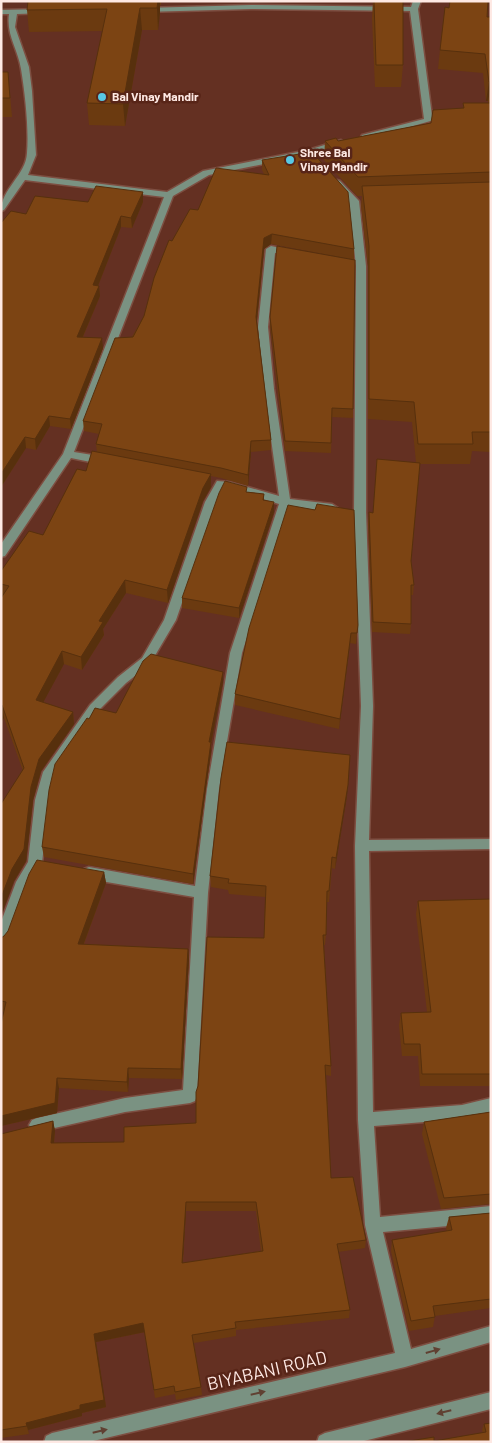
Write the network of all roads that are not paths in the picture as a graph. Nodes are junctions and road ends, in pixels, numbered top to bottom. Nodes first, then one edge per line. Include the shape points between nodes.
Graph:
1 (415, 5) edge
2 (136, 10) edge
3 (50, 11) edge
4 (1, 12) edge
5 (13, 12) junction
6 (456, 113) edge
7 (428, 119) junction
8 (309, 152) junction
9 (24, 177) junction
10 (169, 195) junction
11 (1, 208) edge
12 (307, 256) edge
13 (68, 454) junction
14 (116, 463) edge
15 (285, 502) junction
16 (350, 511) junction
17 (1, 553) edge
18 (491, 844) edge
19 (362, 846) junction
20 (74, 870) edge
21 (201, 893) junction
22 (1, 941) edge
23 (491, 1105) edge
24 (366, 1120) junction
25 (20, 1130) edge
26 (491, 1214) edge
27 (373, 1225) junction
28 (491, 1334) edge
29 (405, 1359) junction
30 (491, 1400) edge
31 (52, 1442) edge
32 (325, 1442) edge

1 - 2 street
1 - 7 street
3 - 5 street
4 - 5 street
5 - 9 street via 11,27 25,66 28,91 32,155
6 - 7 street
7 - 8 street
8 - 10 street via 206,173
8 - 16 street via 358,201
9 - 10 street
9 - 11 street
10 - 13 street
12 - 15 street via 271,249 263,327
13 - 14 street
13 - 17 street
15 - 16 street
15 - 21 street via 236,653 213,789
15 - 22 street via 216,483 170,620 146,661 94,708 49,772 42,800 40,864 23,882
16 - 19 street via 367,706
18 - 19 street
19 - 24 street
20 - 21 street
21 - 25 street via 190,1096 125,1105
23 - 24 street via 462,1112
24 - 27 street
26 - 27 street
27 - 29 street
29 -> 28 street, BIYABANI ROAD
31 -> 29 street, BIYABANI ROAD
30 -> 32 street

